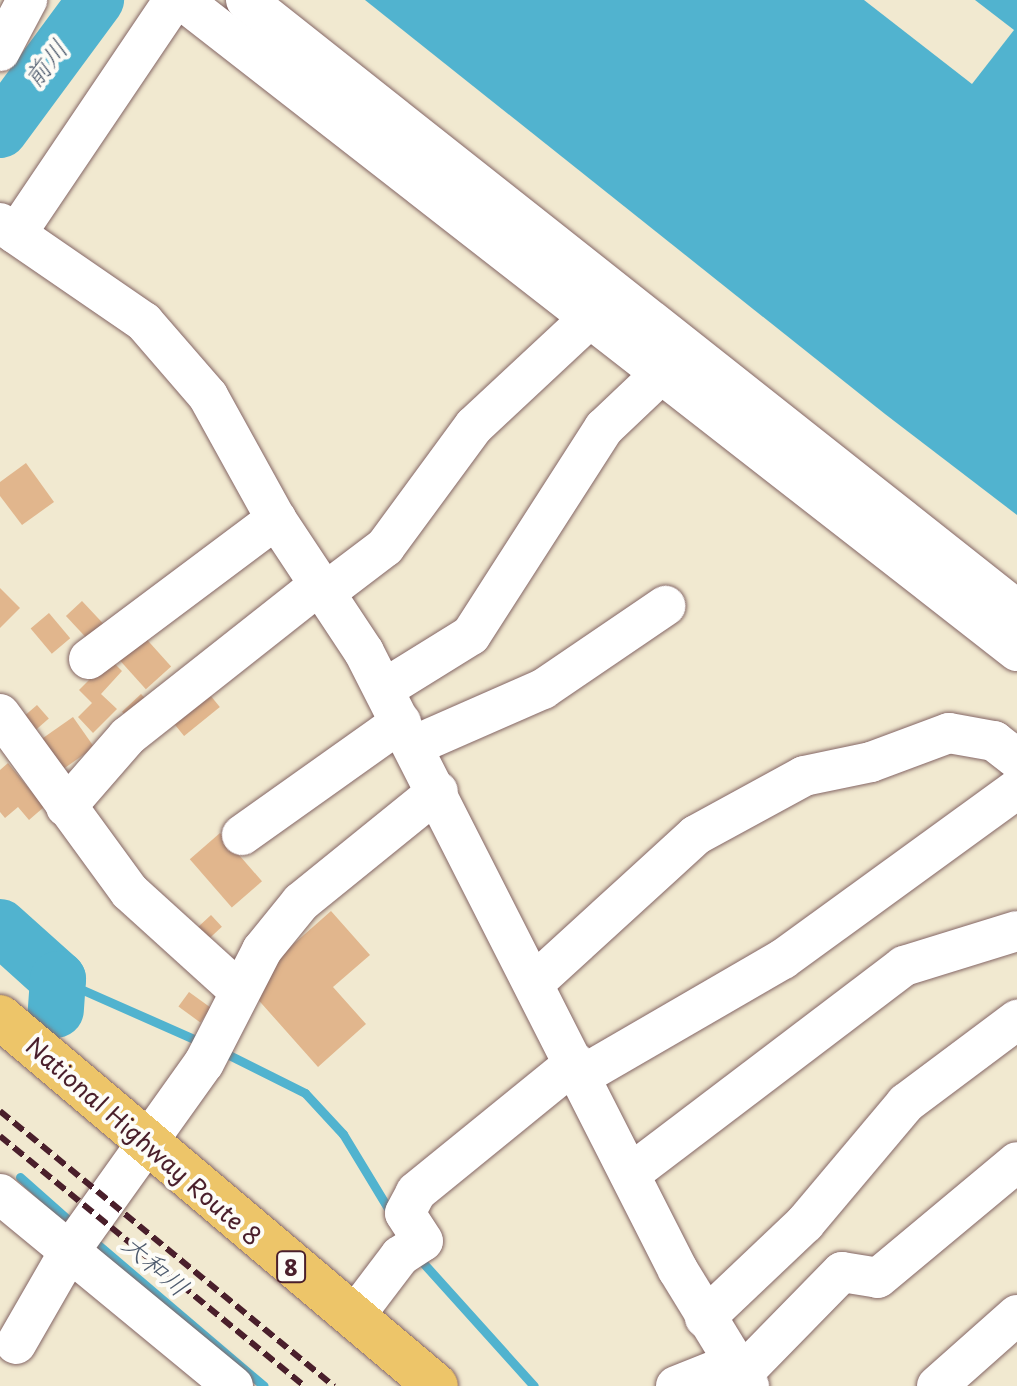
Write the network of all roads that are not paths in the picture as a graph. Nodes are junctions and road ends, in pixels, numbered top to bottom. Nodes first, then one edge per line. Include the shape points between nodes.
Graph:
1 (27, 0) edge
2 (174, 0) edge
3 (182, 0) edge
4 (246, 0) edge
5 (0, 51) edge
6 (8, 228) edge
7 (591, 317) junction
8 (663, 372) junction
9 (276, 519) junction
10 (320, 590) junction
11 (665, 606) dead end
12 (1017, 610) edge
13 (1017, 651) edge
14 (89, 659) dead end
15 (0, 714) edge
16 (399, 719) junction
17 (1017, 759) edge
18 (1017, 789) edge
19 (438, 791) junction
20 (66, 807) junction
21 (242, 835) dead end
22 (1017, 931) edge
23 (534, 983) junction
24 (238, 990) junction
25 (0, 1017) edge
26 (1017, 1020) edge
27 (578, 1070) junction
28 (151, 1142) junction
29 (1017, 1162) edge
30 (630, 1174) junction
31 (0, 1194) edge
32 (69, 1252) junction
33 (1017, 1315) edge
34 (353, 1318) junction
35 (705, 1318) junction
36 (5, 1350) edge
37 (741, 1375) edge
38 (233, 1386) edge
39 (436, 1386) edge
40 (676, 1386) edge
41 (937, 1386) edge

1 - 5 street
2 - 6 street
3 - 7 street
4 - 12 street
6 - 9 street via 144,322 208,396
7 - 8 street
7 - 10 street via 474,426 385,547
8 - 13 street
8 - 16 street via 604,428 471,635
9 - 10 street
9 - 14 street
10 - 16 street
10 - 20 street via 128,736
11 - 16 street via 543,689
15 - 20 street
16 - 19 street
16 - 21 street
17 - 23 street via 994,741 949,733 871,762 804,776 696,835
18 - 27 street via 783,959
19 - 23 street
19 - 24 street via 301,902
20 - 24 street via 130,892
22 - 30 street via 904,966
23 - 27 street
24 - 28 street via 204,1063
25 - 28 highway, National Highway Route 8 / 8
26 - 35 street via 906,1103 805,1223
27 - 30 street
27 - 34 street via 416,1192 405,1213 423,1241 400,1256
28 - 32 street
28 - 34 highway, National Highway Route 8 / 8
29 - 37 street via 878,1278 842,1272
30 - 35 street
31 - 32 street
32 - 36 street
32 - 38 street
33 - 41 street
34 - 39 highway, National Highway Route 8 / 8
35 - 37 street
37 - 40 street

